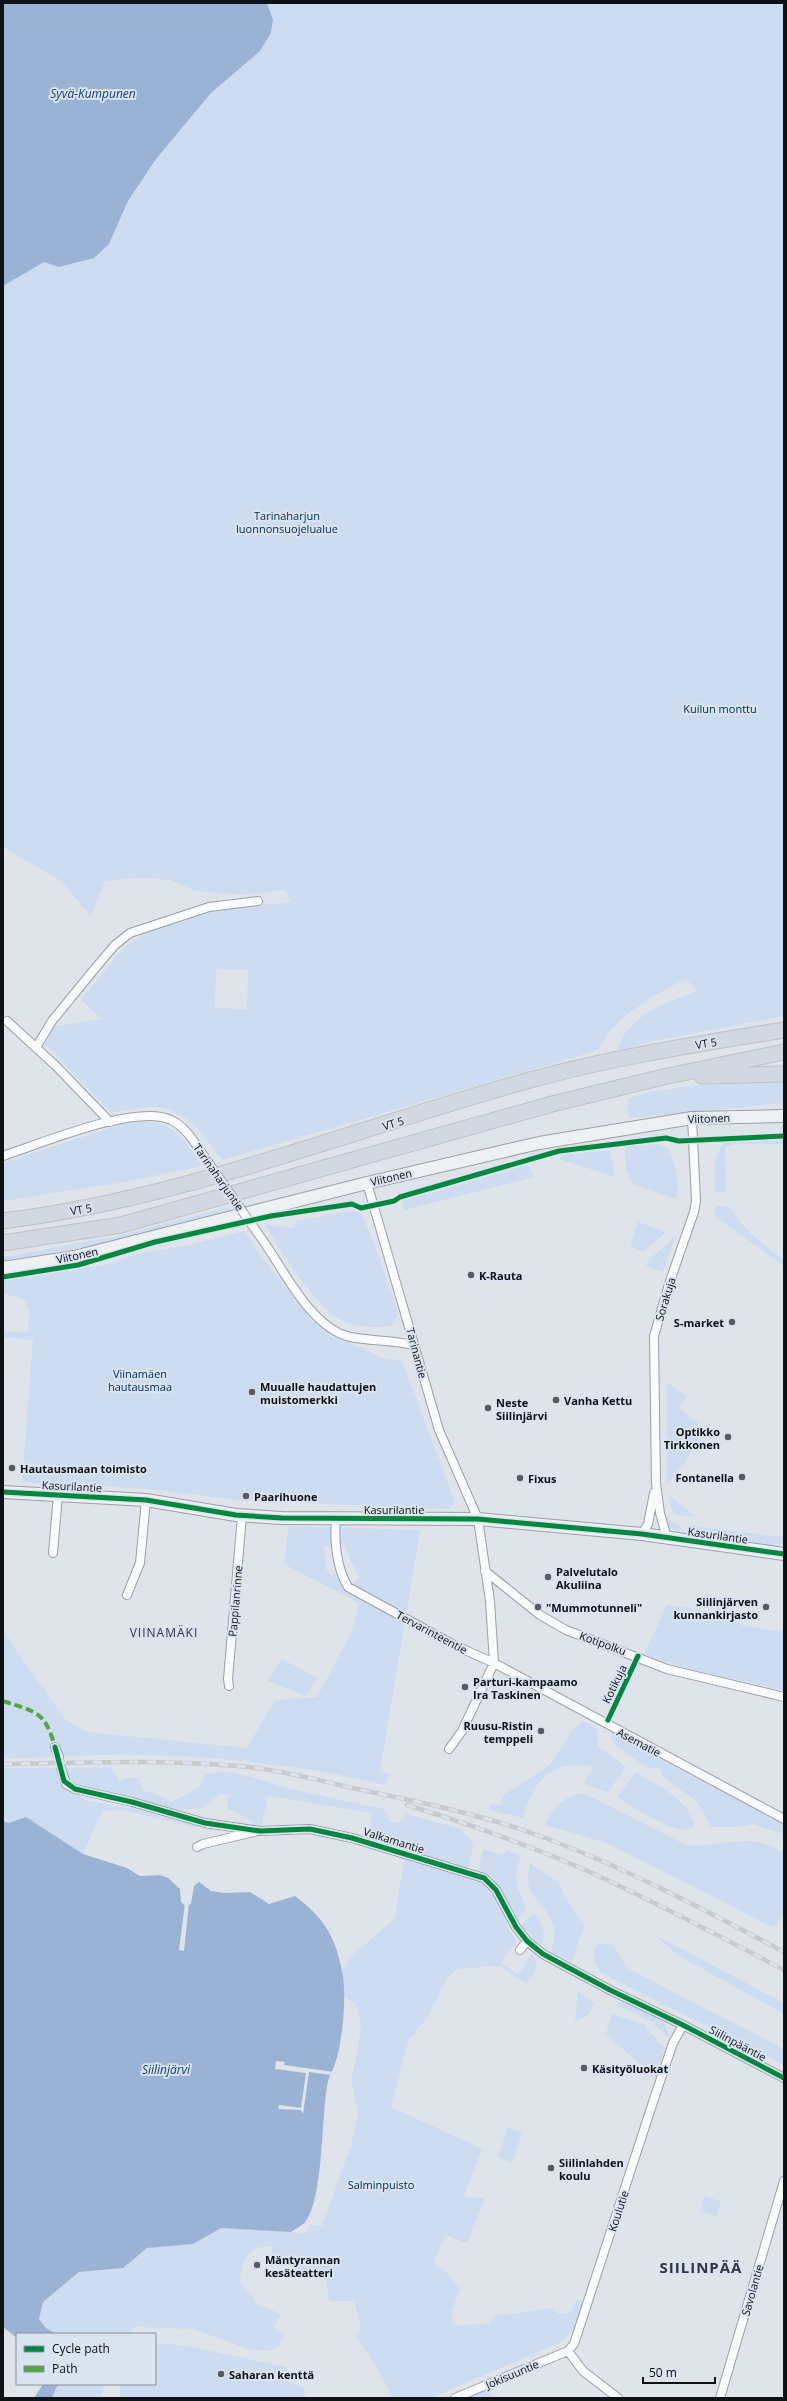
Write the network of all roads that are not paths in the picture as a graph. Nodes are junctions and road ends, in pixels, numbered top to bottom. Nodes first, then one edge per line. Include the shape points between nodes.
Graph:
1 (258, 901) dead end
2 (7, 1020) dead end
3 (784, 1030) edge
4 (37, 1046) junction
5 (784, 1052) edge
6 (784, 1074) edge
7 (663, 1077) junction
8 (784, 1116) edge
9 (692, 1118) junction
10 (110, 1122) junction
11 (3, 1156) edge
12 (367, 1183) junction
13 (3, 1221) edge
14 (3, 1243) edge
15 (3, 1268) edge
16 (414, 1345) junction
17 (656, 1484) junction
18 (3, 1492) edge
19 (58, 1495) junction
20 (146, 1500) junction
21 (242, 1516) junction
22 (336, 1519) junction
23 (478, 1520) junction
24 (642, 1534) junction
25 (667, 1538) junction
26 (53, 1553) dead end
27 (784, 1554) edge
28 (484, 1570) junction
29 (127, 1595) dead end
30 (494, 1663) junction
31 (229, 1686) dead end
32 (784, 1697) edge
33 (55, 1747) dead end
34 (449, 1749) dead end
35 (60, 1757) dead end
36 (61, 1768) dead end
37 (784, 1819) edge
38 (260, 1831) junction
39 (197, 1847) dead end
40 (527, 1941) junction
41 (520, 1950) dead end
42 (683, 2025) junction
43 (784, 2078) edge
44 (784, 2181) edge
45 (568, 2350) junction
46 (455, 2398) edge
47 (618, 2398) edge
48 (720, 2398) edge

1 - 4 street via 209,907 130,933 115,945 97,966 52,1021
2 - 4 street
3 - 13 highway, VT 5 via 688,1045 530,1080 225,1175 115,1203
4 - 10 street
5 - 7 highway, VT 5
6 - 7 highway
7 - 14 highway, VT 5 via 545,1106 121,1225
8 - 9 main road, Viitonen
9 - 12 main road, Viitonen via 539,1143
9 - 17 street, Sorakuja via 696,1201 691,1224 669,1284 654,1336
10 - 11 street, Tarinaharjuntie
10 - 16 street, Tarinaharjuntie, bridge via 143,1115 165,1117 179,1124 195,1143 301,1297 327,1325 349,1336
12 - 15 main road, Viitonen via 74,1257
12 - 16 street, Tarinantie
16 - 23 street, Tarinantie via 439,1430
17 - 24 street, Sorakuja via 649,1518
17 - 25 street, Sorakuja via 661,1519
18 - 19 main road, Kasurilantie
19 - 20 main road, Kasurilantie
19 - 26 street
20 - 21 main road, Kasurilantie
20 - 29 street via 140,1563
21 - 22 main road, Kasurilantie
21 - 31 street, Pappilanrinne
22 - 23 main road, Kasurilantie
22 - 30 street, Tervarinteentie via 334,1538 340,1574 348,1587 454,1645
23 - 24 main road, Kasurilantie
23 - 28 street, Tarinantie
24 - 25 main road, Kasurilantie
25 - 27 main road, Kasurilantie
28 - 30 street, Tarinantie via 490,1600
28 - 32 street, Kotipolku via 540,1615 566,1630 667,1669
30 - 34 street via 462,1731
30 - 37 street, Asematie
33 - 35 street
36 - 38 street, Valkamantie via 66,1784 75,1789 205,1823
38 - 39 street
38 - 40 street, Valkamantie via 310,1829 352,1838 484,1878 496,1890 516,1927
40 - 41 street
40 - 42 street, Valkamantie via 543,1954 577,1973
42 - 43 street, Siilinpääntie
42 - 45 street, Koulutie via 673,2043 653,2102 579,2334
44 - 48 street, Savolantie
45 - 46 street, Jokisuuntie
45 - 47 street via 583,2372

